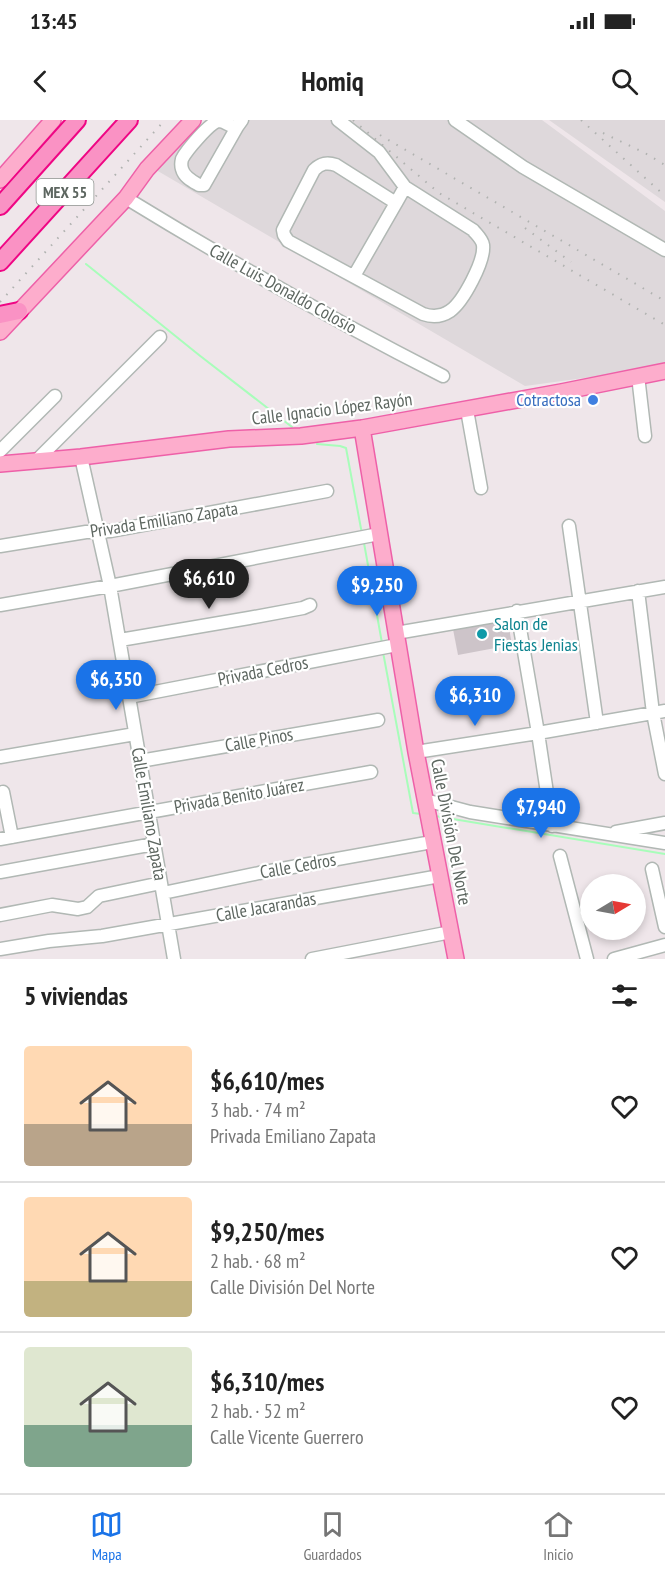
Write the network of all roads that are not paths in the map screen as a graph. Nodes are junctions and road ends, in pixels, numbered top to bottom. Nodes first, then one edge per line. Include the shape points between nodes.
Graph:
1 (53, 120) edge
2 (77, 120) edge
3 (129, 120) edge
4 (193, 120) edge
5 (338, 120) edge
6 (455, 120) edge
7 (240, 123) edge
8 (0, 180) edge
9 (405, 187) junction
10 (126, 198) junction
11 (396, 204) junction
12 (0, 206) edge
13 (665, 250) edge
14 (0, 262) edge
15 (354, 276) junction
16 (19, 310) junction
17 (0, 315) edge
18 (0, 332) edge
19 (160, 337) dead end
20 (665, 371) edge
21 (443, 376) dead end
22 (638, 376) junction
23 (55, 396) dead end
24 (467, 410) junction
25 (362, 428) junction
26 (645, 436) dead end
27 (0, 451) edge
28 (81, 457) junction
29 (36, 461) junction
30 (0, 464) edge
31 (481, 488) dead end
32 (327, 491) dead end
33 (569, 526) dead end
34 (99, 532) junction
35 (369, 536) junction
36 (0, 546) edge
37 (110, 586) junction
38 (665, 586) edge
39 (638, 591) junction
40 (580, 600) junction
41 (0, 605) edge
42 (310, 605) dead end
43 (517, 611) junction
44 (120, 640) junction
45 (391, 643) junction
46 (129, 697) junction
47 (659, 712) edge
48 (378, 720) dead end
49 (597, 723) junction
50 (538, 733) junction
51 (135, 734) junction
52 (416, 752) junction
53 (0, 757) edge
54 (140, 761) junction
55 (371, 772) dead end
56 (665, 774) edge
57 (3, 792) dead end
58 (426, 809) junction
59 (149, 812) junction
60 (665, 822) edge
61 (552, 826) junction
62 (608, 833) junction
63 (6, 838) edge
64 (432, 842) junction
65 (665, 843) edge
66 (154, 844) junction
67 (560, 856) dead end
68 (652, 869) dead end
69 (0, 872) edge
70 (440, 876) junction
71 (162, 888) junction
72 (0, 915) edge
73 (169, 924) junction
74 (665, 927) edge
75 (451, 932) junction
76 (665, 945) edge
77 (0, 949) edge
78 (174, 959) edge
79 (312, 959) edge
80 (456, 959) edge
81 (587, 959) edge
82 (614, 959) edge

1 - 8 main road
2 - 12 highway, MEX 55
3 - 14 highway, MEX 55
4 - 10 main road
5 - 9 street via 379,152
6 - 13 street via 524,167
7 - 7 street via 232,127 221,121 209,126 182,161 185,176 204,185
9 - 11 street
9 - 15 street via 481,239 480,263 462,297 451,311 429,316
10 - 16 main road
10 - 21 street, Calle Luis Donaldo Colosio via 265,280
11 - 15 street
11 - 15 street via 336,165 321,164 314,170 284,235 288,241
16 - 17 highway
16 - 18 main road
19 - 29 street
20 - 22 main road, Calle Ignacio López Rayón
22 - 24 main road, Calle Ignacio López Rayón
22 - 26 street
23 - 27 street
24 - 25 main road, Calle Ignacio López Rayón
24 - 31 street
25 - 28 main road, Calle Ignacio López Rayón
25 - 35 main road, Calle División Del Norte
28 - 29 main road, Calle Ignacio López Rayón
28 - 34 street, Calle Emiliano Zapata
29 - 30 main road, Calle Ignacio López Rayón
32 - 34 street, Privada Emiliano Zapata
33 - 40 street
34 - 36 street, Privada Emiliano Zapata
34 - 37 street, Calle Emiliano Zapata
35 - 37 street
35 - 45 main road, Calle División Del Norte
37 - 41 street
37 - 44 street, Calle Emiliano Zapata
38 - 39 street
39 - 40 street
39 - 47 street
40 - 43 street
40 - 49 street
42 - 44 street
43 - 45 street
43 - 50 street
44 - 46 street, Calle Emiliano Zapata
45 - 46 street, Privada Cedros
45 - 52 main road, Calle División Del Norte
46 - 51 street, Calle Emiliano Zapata
47 - 49 street
47 - 56 street
48 - 54 street, Calle Pinos
49 - 50 street
50 - 52 street
50 - 61 street
51 - 53 street
51 - 54 street, Calle Emiliano Zapata
52 - 58 main road, Calle División Del Norte
54 - 59 street, Calle Emiliano Zapata
55 - 59 street, Privada Benito Juárez
57 - 63 street
58 - 61 street
58 - 64 main road, Calle División Del Norte
59 - 63 street, Privada Benito Juárez
59 - 66 street, Calle Emiliano Zapata
60 - 62 street
61 - 62 street
62 - 65 street
64 - 70 main road, Calle División Del Norte
64 - 71 street, Calle Cedros
66 - 69 street
66 - 71 street, Calle Emiliano Zapata
67 - 81 street
68 - 74 street
70 - 73 street, Calle Jacarandas
70 - 75 main road, Calle División Del Norte
71 - 72 street, Calle Cedros via 99,896 87,907 78,909 52,905
71 - 73 street, Calle Emiliano Zapata
73 - 77 street, Calle Jacarandas
73 - 78 street, Calle Emiliano Zapata
75 - 79 street
75 - 80 main road, Calle División Del Norte
76 - 82 street

